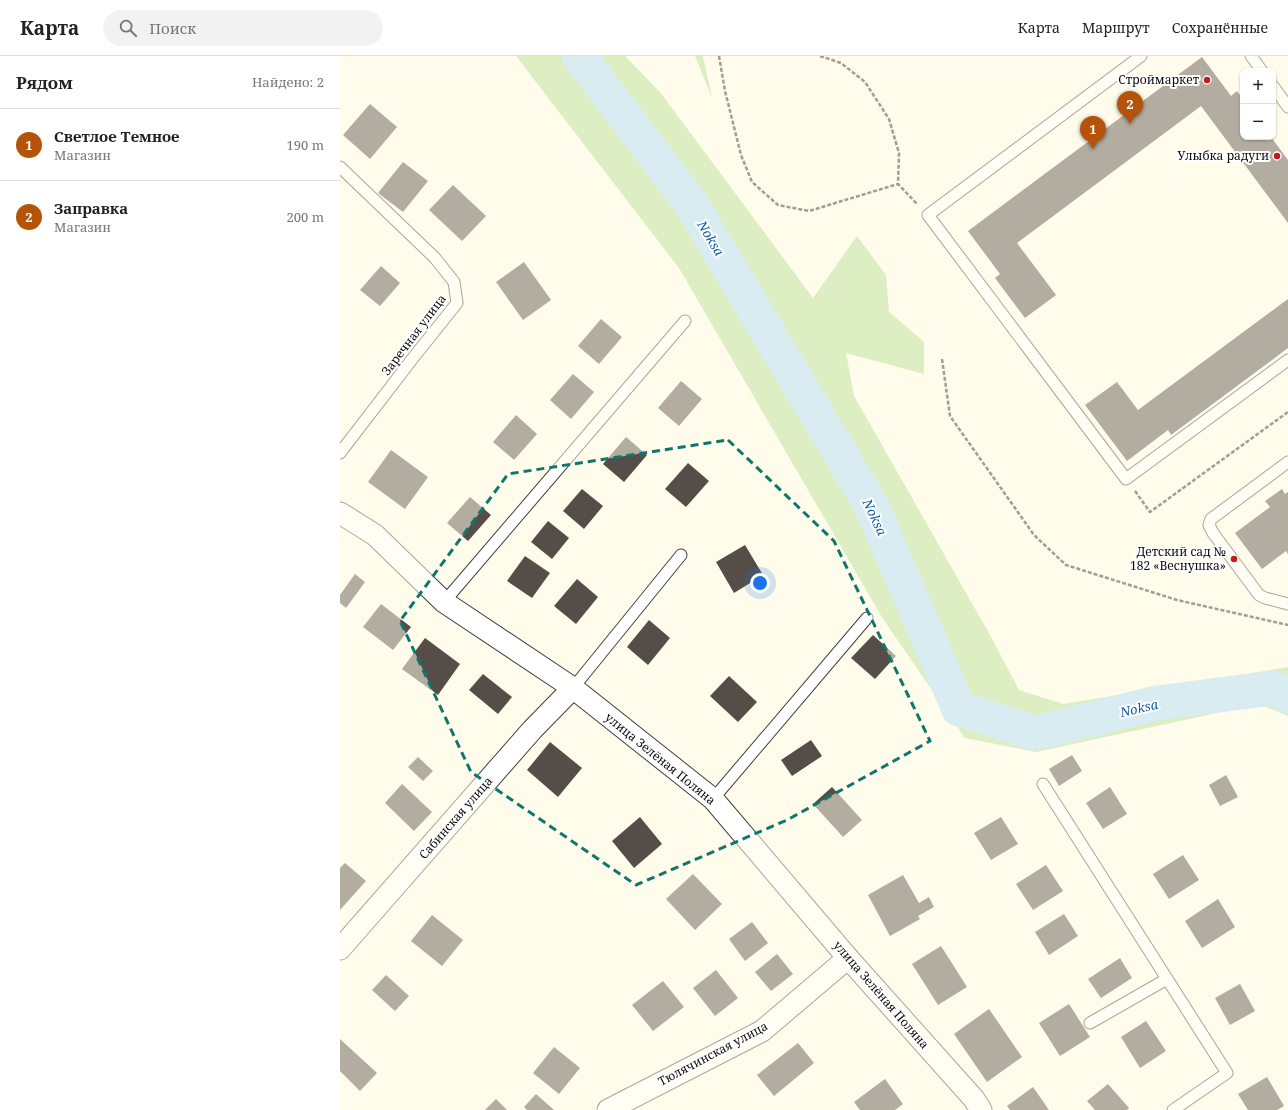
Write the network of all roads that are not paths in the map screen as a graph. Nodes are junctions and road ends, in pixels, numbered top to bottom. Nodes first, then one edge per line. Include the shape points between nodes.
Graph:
1 (1141, 56) edge
2 (1251, 56) edge
3 (1260, 68) edge
4 (1276, 90) edge
5 (1288, 107) edge
6 (340, 167) edge
7 (685, 321) dead end
8 (1288, 360) edge
9 (340, 453) edge
10 (1288, 462) edge
11 (340, 513) edge
12 (681, 555) dead end
13 (444, 602) junction
14 (1288, 604) edge
15 (867, 618) dead end
16 (573, 688) junction
17 (1043, 784) dead end
18 (713, 799) junction
19 (340, 949) edge
20 (848, 958) junction
21 (1167, 979) junction
22 (1090, 1023) dead end
23 (608, 1110) edge
24 (981, 1110) edge
25 (1173, 1110) edge

1 - 8 lane via 928,215 1126,479
2 - 3 lane
4 - 5 lane
6 - 9 lane, Заречная улица via 435,258 454,282 457,303
7 - 13 lane
10 - 14 lane via 1211,519 1209,525 1260,595
11 - 13 street, улица Зелёная Поляна via 375,535
12 - 16 lane
13 - 16 street, улица Зелёная Поляна
15 - 18 lane
16 - 18 street, улица Зелёная Поляна
16 - 19 street, Сабинская улица via 532,730
17 - 21 lane
18 - 20 street, улица Зелёная Поляна
20 - 23 street, Тюлячинская улица via 762,1031
20 - 24 street, улица Зелёная Поляна
21 - 22 lane
21 - 25 lane via 1227,1073

